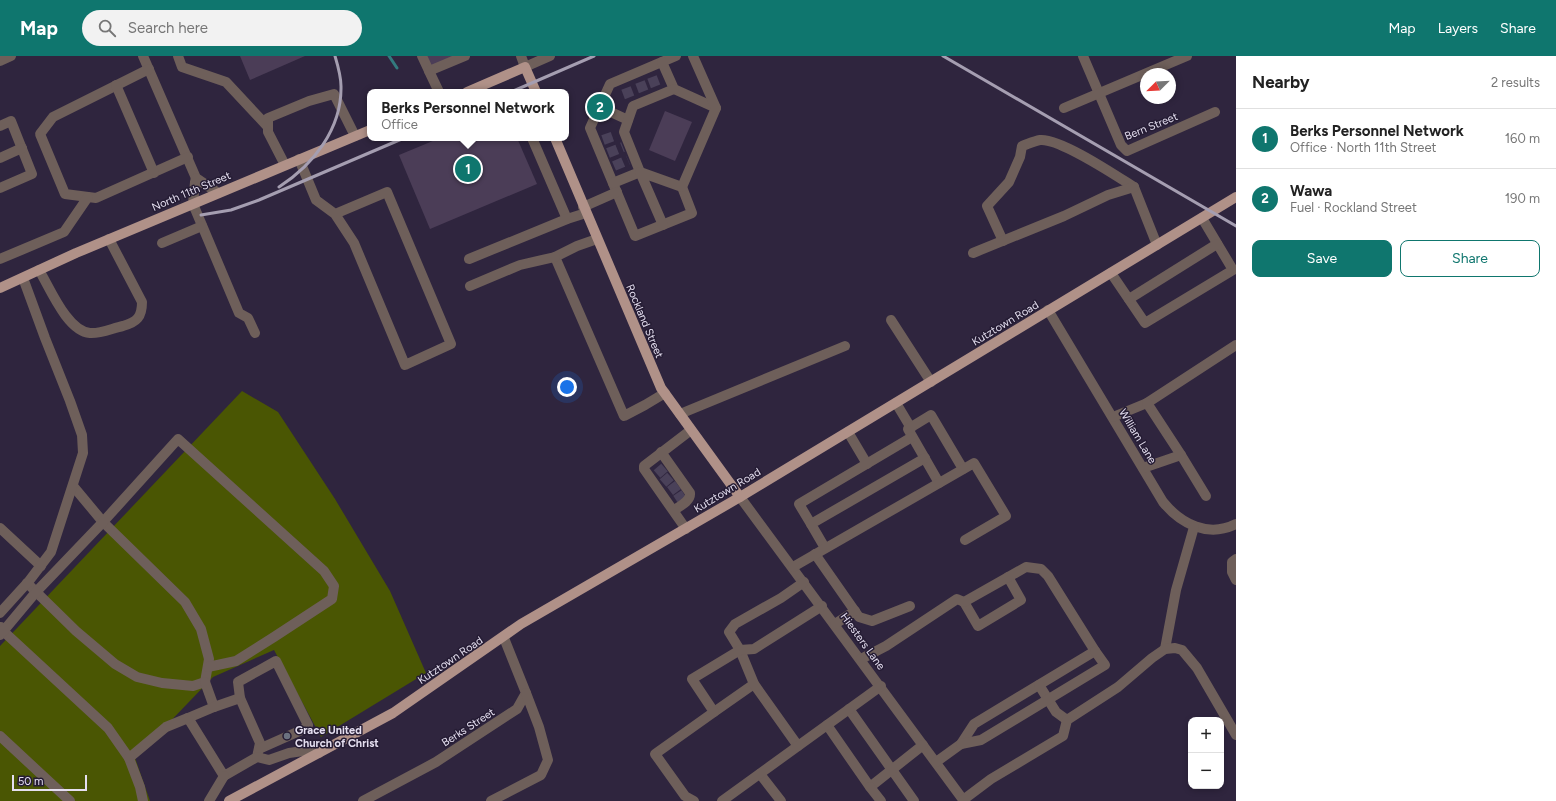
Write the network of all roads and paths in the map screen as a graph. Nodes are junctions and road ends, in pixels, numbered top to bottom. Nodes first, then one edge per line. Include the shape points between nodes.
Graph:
1 (11, 56) edge
2 (143, 56) edge
3 (178, 56) edge
4 (422, 56) edge
5 (465, 56) edge
6 (521, 56) edge
7 (550, 56) edge
8 (676, 56) edge
9 (693, 56) edge
10 (1083, 56) edge
11 (1187, 56) edge
12 (0, 61) edge
13 (662, 62) junction
14 (525, 67) junction
15 (149, 69) junction
16 (429, 71) junction
17 (116, 85) junction
18 (438, 89) edge
19 (474, 89) edge
20 (535, 89) edge
21 (674, 89) junction
22 (1099, 94) junction
23 (600, 107) junction
24 (716, 108) junction
25 (1064, 108) dead end
26 (1215, 112) dead end
27 (628, 120) junction
28 (0, 126) edge
29 (268, 127) junction
30 (367, 131) edge
31 (355, 136) junction
32 (533, 141) edge
33 (556, 141) edge
34 (22, 148) junction
35 (188, 157) junction
36 (0, 158) edge
37 (299, 159) junction
38 (285, 165) junction
39 (640, 172) junction
40 (154, 173) junction
41 (196, 178) junction
42 (1134, 186) junction
43 (682, 187) junction
44 (0, 188) edge
45 (615, 188) junction
46 (218, 193) junction
47 (88, 197) junction
48 (1236, 197) edge
49 (192, 204) junction
50 (585, 210) junction
51 (335, 214) junction
52 (1202, 218) junction
53 (567, 219) junction
54 (663, 225) junction
55 (202, 226) junction
56 (109, 239) junction
57 (597, 239) junction
58 (1003, 240) junction
59 (162, 243) dead end
60 (1157, 244) junction
61 (1217, 244) junction
62 (973, 252) dead end
63 (555, 257) junction
64 (0, 259) edge
65 (469, 259) dead end
66 (39, 270) junction
67 (1234, 271) edge
68 (1111, 273) junction
69 (23, 278) junction
70 (470, 286) dead end
71 (0, 288) edge
72 (0, 294) edge
73 (1129, 299) junction
74 (1048, 310) junction
75 (891, 320) dead end
76 (255, 333) dead end
77 (1236, 345) edge
78 (845, 346) dead end
79 (931, 382) junction
80 (665, 393) junction
81 (896, 403) junction
82 (1148, 403) junction
83 (680, 414) junction
84 (1113, 418) junction
85 (691, 430) junction
86 (848, 432) junction
87 (912, 432) junction
88 (661, 452) junction
89 (1181, 455) junction
90 (924, 458) junction
91 (866, 464) junction
92 (1143, 468) junction
93 (963, 469) junction
94 (939, 483) junction
95 (72, 486) junction
96 (673, 489) junction
97 (1206, 496) dead end
98 (740, 497) junction
99 (673, 505) junction
100 (103, 522) junction
101 (811, 524) junction
102 (1236, 525) edge
103 (1194, 527) junction
104 (0, 528) edge
105 (686, 529) junction
106 (965, 540) dead end
107 (825, 548) junction
108 (815, 554) junction
109 (1236, 559) edge
110 (40, 566) junction
111 (793, 567) junction
112 (1008, 577) junction
113 (1236, 580) edge
114 (804, 582) junction
115 (27, 583) junction
116 (36, 592) junction
117 (964, 602) junction
118 (822, 606) junction
119 (910, 606) dead end
120 (855, 611) junction
121 (0, 613) edge
122 (835, 624) junction
123 (1, 630) edge
124 (504, 638) junction
125 (1165, 649) junction
126 (740, 650) junction
127 (1095, 651) junction
128 (861, 659) junction
129 (208, 667) junction
130 (206, 682) junction
131 (754, 684) junction
132 (1039, 685) junction
133 (881, 686) junction
134 (526, 693) junction
135 (240, 698) junction
136 (1048, 699) junction
137 (214, 707) junction
138 (849, 709) junction
139 (714, 712) junction
140 (188, 718) junction
141 (1067, 720) junction
142 (827, 725) junction
143 (1236, 735) edge
144 (0, 736) edge
145 (962, 744) junction
146 (923, 745) junction
147 (798, 746) junction
148 (258, 753) junction
149 (319, 753) junction
150 (129, 758) junction
151 (936, 762) junction
152 (892, 770) junction
153 (760, 774) junction
154 (224, 776) junction
155 (870, 787) junction
156 (964, 800) edge
157 (70, 801) edge
158 (143, 801) edge
159 (210, 801) edge
160 (229, 801) edge
161 (363, 801) edge
162 (491, 801) edge
163 (694, 801) edge
164 (722, 801) edge
165 (781, 801) edge
166 (881, 801) edge
167 (914, 801) edge

1 - 12 street
2 - 15 street
3 - 29 street via 182,67 226,82
4 - 16 street
5 - 16 street
6 - 14 street
7 - 14 street
8 - 13 street
9 - 24 street
10 - 22 street, Bern Street
11 - 22 street
13 - 21 street
13 - 23 street via 650,73 624,84 610,84
14 - 19 main road
14 - 20 main road
15 - 17 street
15 - 35 street
16 - 18 street
17 - 40 street
17 - 47 street via 53,117 40,134 65,194
21 - 24 street
21 - 27 street via 632,104
22 - 25 street
22 - 26 street, Bern Street via 1121,145 1127,151
23 - 27 street
23 - 45 street via 590,128 600,142 611,167
24 - 43 street
27 - 39 street via 620,133 631,159
28 - 34 street via 11,121
29 - 31 street via 268,118 334,94
29 - 38 street via 268,132
30 - 31 main road, North 11th Street
31 - 37 main road, North 11th Street
32 - 53 street
33 - 50 main road, Rockland Street
34 - 36 street
34 - 44 street via 32,174
35 - 40 street
35 - 41 street
37 - 38 main road, North 11th Street
37 - 51 street via 316,200
38 - 46 main road, North 11th Street
39 - 43 street
39 - 45 street
39 - 54 street
40 - 47 street via 96,198
41 - 46 street
41 - 49 street
42 - 58 street
42 - 58 street via 1057,144 1040,140 1022,146 1020,158 1009,182 987,206
42 - 60 street
43 - 54 street via 692,213
45 - 50 street
45 - 54 street via 636,236
46 - 49 main road, North 11th Street
47 - 64 street via 64,232
48 - 52 main road, Kutztown Road
49 - 55 street
49 - 56 main road, North 11th Street
50 - 53 street
50 - 57 main road, Rockland Street
51 - 51 street via 387,192 451,344 405,366 354,243
52 - 60 main road, Kutztown Road
52 - 61 street
53 - 65 street
55 - 59 street
55 - 76 street via 239,313 248,318
56 - 66 main road, North 11th Street
56 - 66 street via 142,302 142,313 133,323 92,333 84,332 67,318
57 - 63 street
57 - 80 main road, Rockland Street via 653,372
58 - 62 street
60 - 68 main road, Kutztown Road
61 - 67 street
61 - 73 street
63 - 70 street via 520,265
63 - 80 street via 624,416
66 - 69 main road, North 11th Street
67 - 73 street via 1145,323
68 - 73 street
68 - 74 main road, Kutztown Road
69 - 71 main road, North 11th Street
69 - 72 main road, North 11th Street
69 - 95 street via 82,435 83,453
74 - 79 main road, Kutztown Road
74 - 84 street, William Lane
75 - 79 street
77 - 82 street
78 - 83 street
79 - 81 main road, Kutztown Road
80 - 83 main road, Rockland Street
81 - 86 main road, Kutztown Road
81 - 87 street
82 - 84 street
82 - 89 street
83 - 85 main road, Rockland Street
84 - 92 street, William Lane
85 - 88 street
85 - 98 main road, Rockland Street
86 - 91 street
86 - 98 main road, Kutztown Road
87 - 90 street
87 - 91 street
87 - 93 street via 931,415
88 - 96 street via 674,474
88 - 96 street via 644,466 644,469
89 - 92 street
89 - 97 street
90 - 94 street
90 - 101 street
91 - 101 street via 799,504
92 - 103 street, William Lane via 1171,512
93 - 94 street
93 - 106 street via 974,463 1006,516
94 - 107 street
95 - 100 street
95 - 110 street via 51,552
96 - 99 street
96 - 99 street via 687,492 691,496
98 - 105 main road, Kutztown Road
98 - 111 street, Hiesters Lane
99 - 105 street
100 - 116 street
100 - 129 street via 186,602 201,629 209,659
100 - 129 street via 178,439 324,571 334,586 332,599 236,661
101 - 107 street
102 - 103 street, William Lane via 1211,529
103 - 125 street via 1176,590
104 - 110 street
105 - 124 main road, Kutztown Road via 521,624
107 - 108 street
108 - 111 street
108 - 120 street
109 - 113 street via 1232,562 1232,572
110 - 115 street
111 - 114 street, Hiesters Lane
112 - 117 street
112 - 117 street via 1021,600 978,626
112 - 127 street via 1026,567 1041,569
114 - 118 street, Hiesters Lane
114 - 126 street via 735,624 729,632
115 - 116 street
115 - 121 street
116 - 123 street
116 - 130 street via 115,664 137,677 193,686
117 - 128 street via 957,599 886,646
118 - 122 street, Hiesters Lane
118 - 126 street via 754,649
119 - 120 street via 872,621 859,617
120 - 122 street
122 - 128 street, Hiesters Lane
123 - 150 street via 108,728
124 - 134 street
124 - 149 main road, Kutztown Road via 393,713
125 - 141 street via 1118,687
125 - 143 street via 1182,650 1197,668
126 - 131 street
126 - 139 street via 692,679
127 - 132 street
127 - 136 street via 1105,665
128 - 133 street, Hiesters Lane
129 - 130 street
130 - 137 street
131 - 139 street
131 - 147 street
132 - 136 street
132 - 145 street via 974,724
133 - 138 street
133 - 146 street, Hiesters Lane
134 - 161 street, Berks Street via 518,709 436,762
134 - 162 street via 548,760 541,775
135 - 137 street
135 - 148 street via 260,742
135 - 148 street via 238,682 276,661 308,725
136 - 141 street via 1056,712
136 - 145 street via 981,740
137 - 140 street
138 - 142 street
138 - 152 street
139 - 163 street via 654,754 685,796
140 - 150 street via 166,727
140 - 154 street
141 - 156 street via 1063,736 992,779
142 - 147 street
142 - 155 street
144 - 157 street
145 - 151 street
146 - 151 street, Hiesters Lane
146 - 152 street
147 - 153 street
148 - 149 street via 269,760 303,751
148 - 154 street
149 - 160 main road, Kutztown Road
150 - 158 street
151 - 156 street, Hiesters Lane
152 - 155 street
152 - 167 street
153 - 164 street
153 - 165 street
154 - 159 street
155 - 166 street

